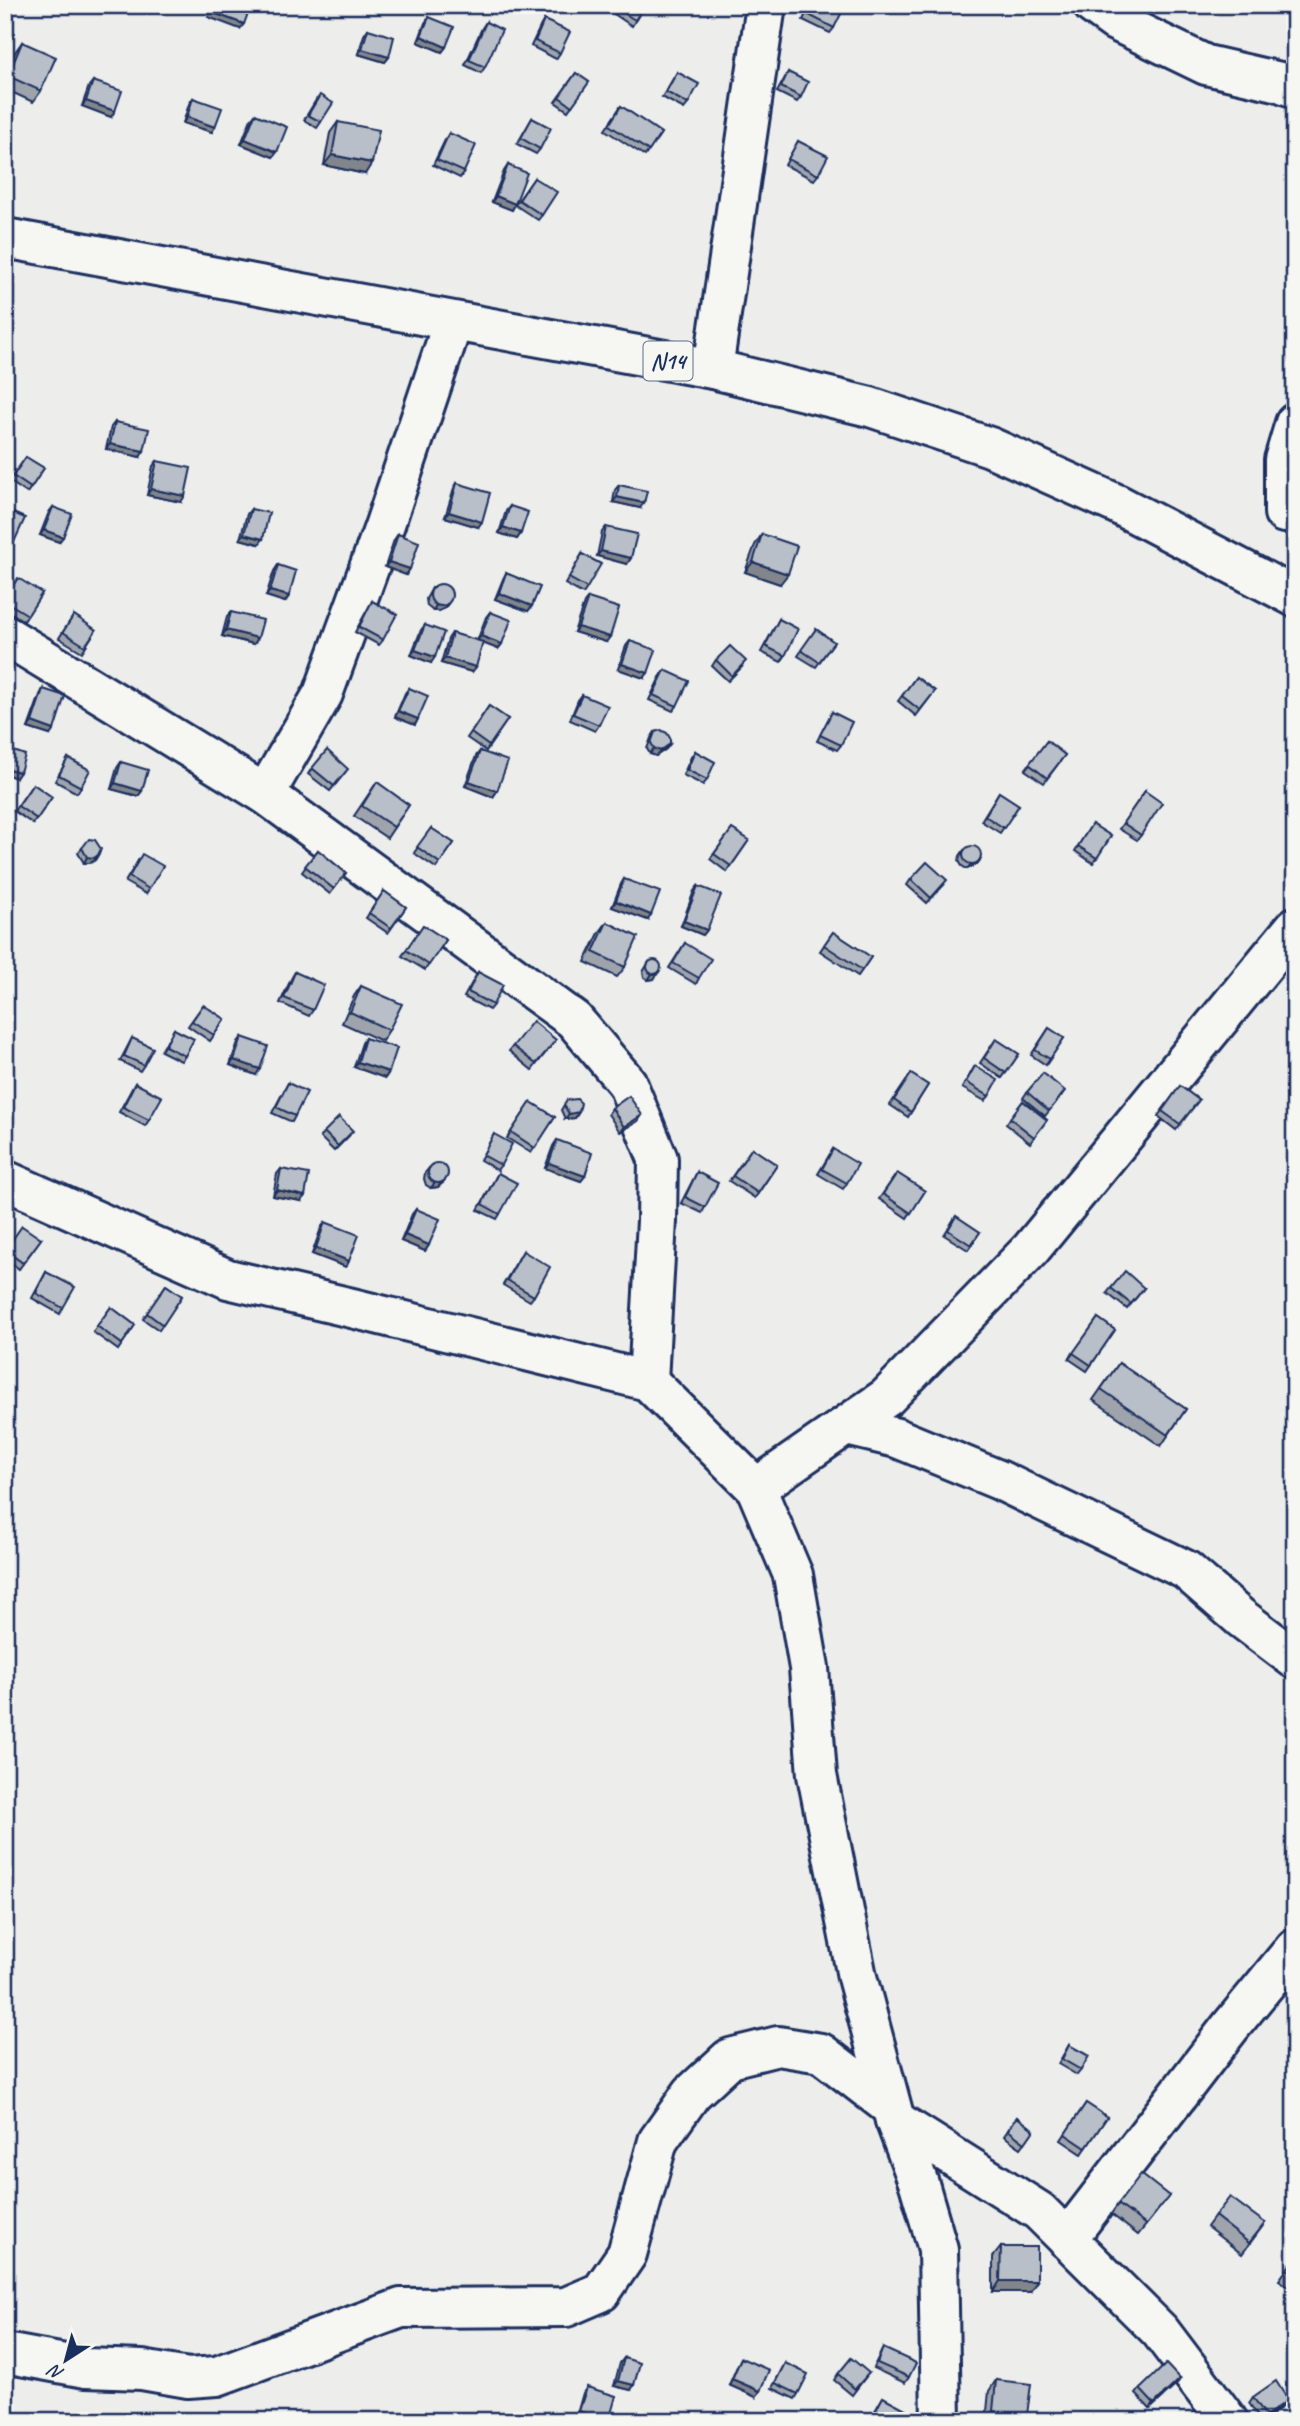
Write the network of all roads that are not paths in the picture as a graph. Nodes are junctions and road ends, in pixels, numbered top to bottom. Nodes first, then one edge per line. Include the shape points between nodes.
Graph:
1 (766, 5) edge
2 (1093, 5) edge
3 (1295, 88) edge
4 (5, 238) edge
5 (453, 322) junction
6 (713, 369) junction
7 (1295, 423) edge
8 (1284, 513) dead end
9 (1295, 597) edge
10 (5, 635) edge
11 (265, 794) junction
12 (1295, 927) edge
13 (5, 1180) edge
14 (648, 1381) junction
15 (847, 1426) junction
16 (756, 1488) junction
17 (1295, 1658) edge
18 (1295, 1948) edge
19 (893, 2113) junction
20 (1068, 2239) junction
21 (5, 2353) edge
22 (941, 2421) edge
23 (1228, 2421) edge

1 - 6 street
2 - 3 street via 1115,21 1206,65
4 - 5 street, N14
5 - 6 street, N14
5 - 11 street via 323,694
6 - 9 street, N14 via 870,407 990,447 1117,504
7 - 8 street via 1284,460
10 - 11 street
11 - 14 street via 574,1020 627,1083 657,1158
12 - 15 street via 1031,1249 887,1397
13 - 14 street via 228,1279
14 - 16 street
15 - 16 street
15 - 17 street via 897,1438 999,1480 1186,1570
16 - 19 street via 793,1575 809,1668 817,1775 857,1977
18 - 20 street
19 - 20 street via 1039,2211
19 - 21 street via 821,2053 778,2046 730,2059 692,2093 658,2141 627,2254 601,2292 566,2307 401,2308 217,2376 188,2378 86,2368
19 - 22 street via 938,2249
20 - 23 street via 1160,2331

